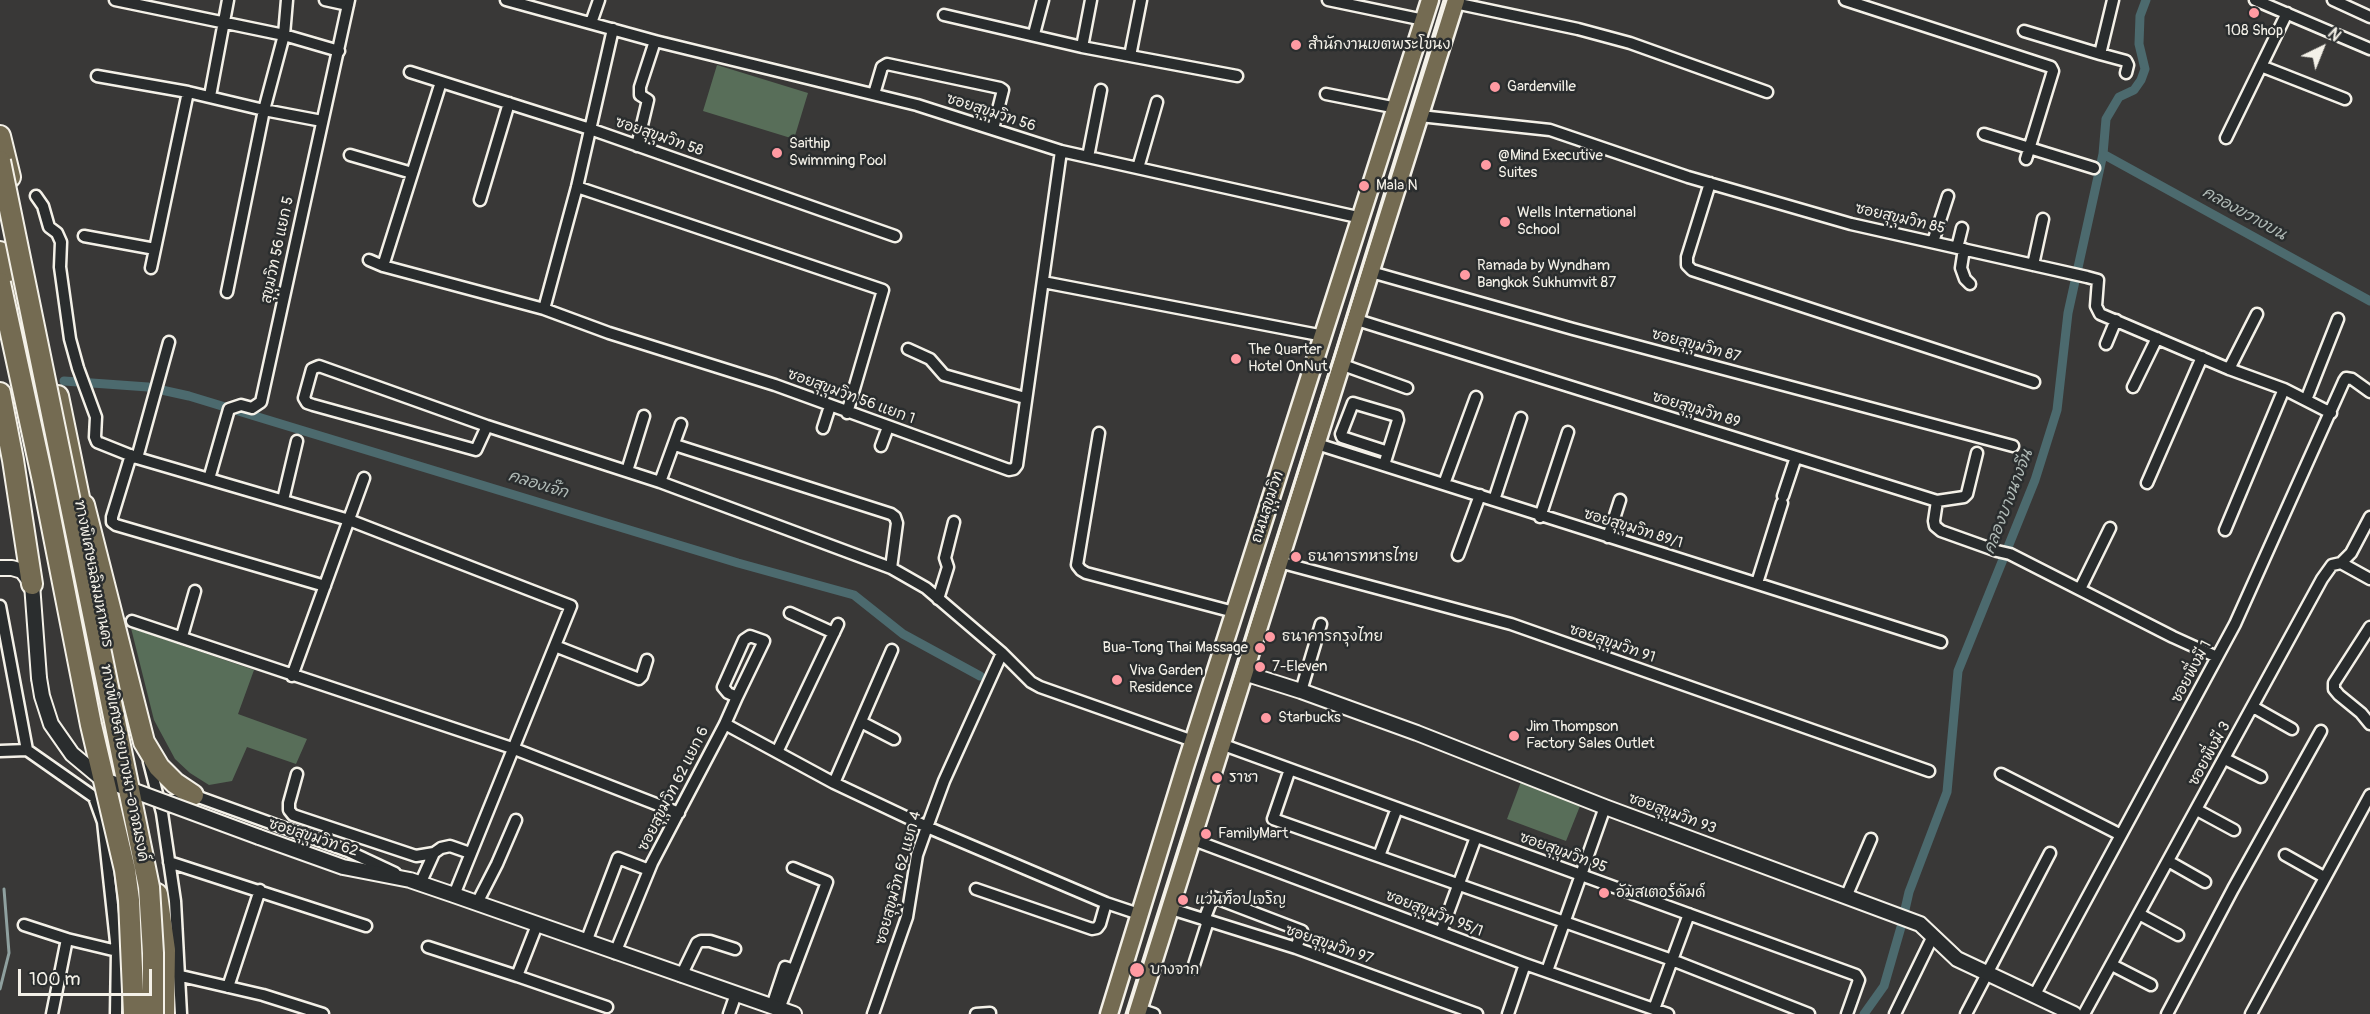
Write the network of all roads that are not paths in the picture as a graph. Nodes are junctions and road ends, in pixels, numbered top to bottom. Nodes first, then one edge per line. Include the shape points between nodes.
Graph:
1 (115, 0) edge
2 (228, 0) edge
3 (287, 0) edge
4 (326, 0) edge
5 (506, 0) edge
6 (598, 0) edge
7 (1043, 0) edge
8 (1091, 0) edge
9 (1141, 0) edge
10 (1328, 0) edge
11 (1430, 0) edge
12 (1845, 0) edge
13 (2113, 0) edge
14 (2255, 0) edge
15 (2333, 0) edge
16 (349, 2) edge
17 (1455, 2) edge
18 (167, 5) edge
19 (2287, 13) junction
20 (944, 15) dead end
21 (2370, 17) edge
22 (1424, 20) junction
23 (223, 23) junction
24 (591, 23) junction
25 (613, 29) junction
26 (2024, 31) dead end
27 (1034, 34) junction
28 (284, 35) junction
29 (655, 41) junction
30 (1082, 47) junction
31 (2370, 49) edge
32 (339, 51) junction
33 (2100, 54) junction
34 (1130, 56) junction
35 (2261, 66) junction
36 (410, 72) dead end
37 (2126, 73) dead end
38 (98, 76) dead end
39 (1236, 76) dead end
40 (441, 82) junction
41 (1101, 90) dead end
42 (189, 92) junction
43 (1767, 92) dead end
44 (874, 94) junction
45 (1326, 94) dead end
46 (210, 96) junction
47 (2345, 99) dead end
48 (1156, 102) dead end
49 (509, 104) junction
50 (1397, 108) junction
51 (264, 110) junction
52 (1420, 116) junction
53 (322, 121) junction
54 (590, 129) junction
55 (993, 129) junction
56 (1984, 134) dead end
57 (0, 136) edge
58 (2226, 138) dead end
59 (637, 146) junction
60 (2029, 148) junction
61 (1061, 151) junction
62 (350, 155) dead end
63 (1088, 157) junction
64 (2026, 159) dead end
65 (0, 161) edge
66 (1138, 168) junction
67 (2094, 168) dead end
68 (412, 173) junction
69 (1710, 183) junction
70 (577, 187) junction
71 (36, 196) dead end
72 (1948, 196) dead end
73 (480, 200) dead end
74 (1362, 218) junction
75 (2043, 219) dead end
76 (1962, 228) dead end
77 (84, 236) dead end
78 (895, 236) dead end
79 (1933, 242) junction
80 (155, 249) junction
81 (1961, 249) junction
82 (0, 252) edge
83 (369, 260) dead end
84 (2033, 264) junction
85 (383, 266) junction
86 (151, 268) dead end
87 (1371, 272) junction
88 (1043, 282) junction
89 (0, 283) edge
90 (1970, 284) dead end
91 (227, 292) dead end
92 (544, 309) junction
93 (2257, 314) dead end
94 (2338, 319) dead end
95 (1357, 320) junction
96 (2116, 321) junction
97 (1323, 336) junction
98 (2157, 338) junction
99 (169, 342) dead end
100 (2106, 344) dead end
101 (908, 349) dead end
102 (2202, 357) junction
103 (2229, 369) junction
104 (1312, 371) junction
105 (1340, 372) junction
106 (2034, 382) dead end
107 (2133, 387) dead end
108 (1407, 388) dead end
109 (2284, 389) junction
110 (2370, 392) edge
111 (0, 393) edge
112 (1476, 397) dead end
113 (1025, 398) junction
114 (2306, 400) junction
115 (830, 406) junction
116 (848, 413) junction
117 (2331, 413) junction
118 (644, 416) dead end
119 (1521, 418) dead end
120 (681, 424) dead end
121 (487, 426) junction
122 (888, 427) junction
123 (823, 428) dead end
124 (1568, 432) dead end
125 (1099, 433) dead end
126 (297, 441) dead end
127 (1317, 444) junction
128 (675, 445) junction
129 (881, 446) dead end
130 (2013, 446) dead end
131 (1388, 452) junction
132 (1977, 453) dead end
133 (1796, 456) junction
134 (134, 457) junction
135 (1384, 465) junction
136 (74, 471) junction
137 (627, 471) junction
138 (364, 478) dead end
139 (209, 479) junction
140 (660, 482) junction
141 (2147, 483) dead end
142 (1444, 484) junction
143 (1480, 495) junction
144 (283, 500) junction
145 (1494, 500) junction
146 (1620, 500) dead end
147 (1937, 501) junction
148 (1540, 516) junction
149 (2370, 517) edge
150 (349, 520) junction
151 (954, 522) dead end
152 (2110, 528) dead end
153 (2225, 530) dead end
154 (1608, 537) junction
155 (1458, 555) dead end
156 (1279, 562) junction
157 (2341, 563) junction
158 (0, 568) edge
159 (891, 568) junction
160 (2370, 579) edge
161 (1757, 583) junction
162 (32, 584) junction
163 (325, 586) junction
164 (2080, 590) junction
165 (195, 591) dead end
166 (938, 599) junction
167 (0, 606) edge
168 (790, 612) dead end
169 (1234, 612) junction
170 (132, 621) dead end
171 (1321, 624) dead end
172 (2370, 627) edge
173 (182, 636) junction
174 (1941, 642) dead end
175 (555, 646) junction
176 (892, 650) dead end
177 (1002, 653) junction
178 (2217, 657) junction
179 (647, 660) dead end
180 (1244, 673) junction
181 (292, 676) junction
182 (1301, 691) junction
183 (737, 697) junction
184 (2253, 707) junction
185 (861, 722) junction
186 (725, 724) junction
187 (2370, 724) edge
188 (2292, 729) dead end
189 (2321, 731) dead end
190 (894, 739) dead end
191 (1193, 741) junction
192 (144, 742) junction
193 (1221, 744) junction
194 (512, 748) junction
195 (27, 750) junction
196 (0, 751) edge
197 (777, 752) junction
198 (2225, 759) junction
199 (1290, 769) junction
200 (1929, 771) dead end
201 (297, 774) dead end
202 (2001, 774) dead end
203 (2261, 777) dead end
204 (834, 783) junction
205 (193, 795) junction
206 (2370, 795) edge
207 (1605, 807) junction
208 (1397, 808) junction
209 (2197, 810) junction
210 (162, 813) junction
211 (679, 813) junction
212 (516, 820) dead end
213 (927, 827) junction
214 (2234, 830) dead end
215 (2121, 835) junction
216 (1476, 837) junction
217 (1191, 838) junction
218 (1871, 839) dead end
219 (434, 853) junction
220 (470, 853) junction
221 (2050, 853) dead end
222 (2285, 855) dead end
223 (1379, 856) junction
224 (2168, 861) junction
225 (169, 862) junction
226 (794, 868) dead end
227 (649, 870) junction
228 (1581, 875) junction
229 (2324, 877) junction
230 (415, 882) junction
231 (2205, 882) dead end
232 (1458, 884) junction
233 (976, 889) dead end
234 (260, 890) junction
235 (454, 894) junction
236 (1846, 897) junction
237 (477, 903) junction
238 (1106, 903) junction
239 (1168, 908) junction
240 (1139, 914) junction
241 (1689, 914) junction
242 (2139, 914) junction
243 (1206, 921) junction
244 (1564, 921) junction
245 (24, 925) dead end
246 (537, 925) junction
247 (366, 926) dead end
248 (1441, 932) junction
249 (2178, 935) dead end
250 (1933, 936) junction
251 (67, 939) junction
252 (586, 942) junction
253 (428, 946) dead end
254 (1296, 948) junction
255 (735, 949) dead end
256 (117, 951) junction
257 (615, 952) junction
258 (1671, 960) junction
259 (1525, 964) junction
260 (2112, 964) junction
261 (1193, 968) dead end
262 (1547, 970) junction
263 (1986, 974) junction
264 (181, 976) junction
265 (517, 976) junction
266 (681, 976) junction
267 (2151, 985) dead end
268 (228, 987) junction
269 (736, 994) junction
270 (2034, 996) junction
271 (776, 1007) junction
272 (607, 1008) dead end
273 (1654, 1009) junction
274 (2050, 1009) edge
275 (1143, 1012) edge
276 (990, 1013) edge
277 (52, 1014) edge
278 (116, 1014) edge
279 (134, 1014) edge
280 (148, 1014) edge
281 (153, 1014) edge
282 (164, 1014) edge
283 (181, 1014) edge
284 (323, 1014) edge
285 (729, 1014) edge
286 (794, 1014) edge
287 (873, 1014) edge
288 (976, 1014) edge
289 (1109, 1014) edge
290 (1477, 1014) edge
291 (1509, 1014) edge
292 (1668, 1014) edge
293 (1809, 1014) edge
294 (1847, 1014) edge
295 (1895, 1014) edge
296 (1966, 1014) edge
297 (2074, 1014) edge
298 (2084, 1014) edge
299 (2167, 1014) edge
300 (2251, 1014) edge

1 - 18 street
2 - 23 street
3 - 28 street
4 - 16 street
5 - 24 street, ซอยสุขุมวิท 56
6 - 24 street
7 - 27 street
8 - 30 street
9 - 34 street
10 - 22 street
11 - 22 main road, ถนนสุขุมวิท
12 - 60 street via 2051,67
13 - 33 street
14 - 19 street
15 - 21 street
16 - 32 street, สุขุมวิท 56 แยก 5
17 - 43 street via 1630,43
17 - 52 main road, ถนนสุขุมวิท
18 - 23 street
19 - 31 street
19 - 35 street
20 - 27 street
22 - 50 main road, ถนนสุขุมวิท
23 - 28 street
23 - 46 street
24 - 25 street, ซอยสุขุมวิท 56
25 - 29 street, ซอยสุขุมวิท 56
25 - 54 street
26 - 33 street
27 - 30 street
28 - 32 street
28 - 51 street
29 - 44 street, ซอยสุขุมวิท 56
29 - 59 street via 640,87 640,95 648,100
30 - 34 street
32 - 53 street, สุขุมวิท 56 แยก 5
33 - 37 street via 2126,61
34 - 39 street
35 - 47 street
35 - 58 street
36 - 40 street, ซอยสุขุมวิท 58
38 - 42 street
40 - 49 street, ซอยสุขุมวิท 58
40 - 68 street
41 - 63 street
42 - 46 street
42 - 80 street
44 - 55 street, ซอยสุขุมวิท 56
44 - 55 street via 882,67 888,64 1000,88 1003,90
45 - 50 street
46 - 51 street
48 - 66 street
49 - 54 street, ซอยสุขุมวิท 58
49 - 73 street
50 - 74 main road, ถนนสุขุมวิท
51 - 53 street
51 - 91 street
52 - 69 street, ซอยสุขุมวิท 85 via 1550,130
52 - 87 main road, ถนนสุขุมวิท
53 - 139 street, สุขุมวิท 56 แยก 5 via 261,402 252,408 229,408
54 - 59 street, ซอยสุขุมวิท 58
54 - 70 street
55 - 61 street, ซอยสุขุมวิท 56
56 - 60 street
57 - 136 highway, ทางพิเศษเฉลิมมหานคร
59 - 78 street, ซอยสุขุมวิท 58
60 - 64 street
60 - 67 street
61 - 63 street, ซอยสุขุมวิท 56
61 - 88 street, ซอยสุขุมวิท 56 แยก 1
62 - 68 street
63 - 66 street, ซอยสุขุมวิท 56
65 - 281 highway, ทางพิเศษสายบางนา-อาจณรงค์, bridge via 149,887
66 - 74 street, ซอยสุขุมวิท 56
68 - 85 street
69 - 79 street, ซอยสุขุมวิท 85 via 1851,224
69 - 106 street via 1687,257 1692,270
70 - 92 street
70 - 116 street via 883,291
71 - 134 street via 61,242 60,267 70,339 96,417 95,437 104,446
72 - 79 street
74 - 97 main road, ถนนสุขุมวิท
75 - 84 street
76 - 81 street
77 - 80 street
79 - 81 street, ซอยสุขุมวิท 85
80 - 86 street
81 - 84 street, ซอยสุขุมวิท 85
81 - 90 street via 1961,268
82 - 280 highway, ทางพิเศษเฉลิมมหานคร via 141,895
83 - 85 street, ซอยสุขุมวิท 56 แยก 1
84 - 96 street, ซอยสุขุมวิท 85 via 2097,280 2097,310
85 - 92 street, ซอยสุขุมวิท 56 แยก 1
87 - 95 main road, ถนนสุขุมวิท
87 - 130 street, ซอยสุขุมวิท 87
88 - 97 street
88 - 113 street, ซอยสุขุมวิท 56 แยก 1
89 - 279 highway, ทางพิเศษสายบางนา-อาจณรงค์, bridge via 125,870
92 - 115 street, ซอยสุขุมวิท 56 แยก 1
93 - 103 street
94 - 114 street
95 - 105 main road, ถนนสุขุมวิท
95 - 133 street, ซอยสุขุมวิท 89
96 - 98 street, ซอยสุขุมวิท 85
96 - 100 street
97 - 104 main road, ถนนสุขุมวิท
98 - 102 street, ซอยสุขุมวิท 85
98 - 107 street
99 - 134 street
101 - 113 street via 930,359 944,375
102 - 103 street, ซอยสุขุมวิท 85
102 - 141 street
103 - 109 street, ซอยสุขุมวิท 85
104 - 105 main road
104 - 169 main road, ถนนสุขุมวิท
105 - 108 street
105 - 127 main road, ถนนสุขุมวิท
109 - 114 street, ซอยสุขุมวิท 85
109 - 153 street
110 - 117 street, ซอยพึ่งมี 1 via 2346,378
111 - 162 highway
112 - 142 street
113 - 122 street, ซอยสุขุมวิท 56 แยก 1 via 1017,465 1010,470
114 - 117 street, ซอยสุขุมวิท 85
115 - 116 street, ซอยสุขุมวิท 56 แยก 1
115 - 123 street
116 - 122 street, ซอยสุขุมวิท 56 แยก 1
117 - 178 street, ซอยพึ่งมี 1
118 - 137 street
119 - 145 street
120 - 128 street
121 - 121 street via 319,366 312,369 304,398 313,405 476,450
121 - 137 street
122 - 129 street
124 - 148 street
125 - 169 street via 1077,565 1081,570
126 - 144 street
127 - 135 street, ซอยสุขุมวิท 89/1
127 - 156 main road, ถนนสุขุมวิท
128 - 140 street
128 - 159 street via 891,514 897,523
131 - 131 street via 1397,416 1353,403 1342,437
131 - 135 street
132 - 147 street via 1964,497
133 - 147 street, ซอยสุขุมวิท 89
133 - 161 street
134 - 139 street
134 - 163 street via 112,517 116,525
135 - 142 street, ซอยสุขุมวิท 89/1
136 - 192 highway
136 - 282 highway, ทางพิเศษเฉลิมมหานคร via 156,884 165,950
137 - 140 street
138 - 150 street
139 - 144 street
140 - 159 street
142 - 143 street, ซอยสุขุมวิท 89/1
143 - 145 street, ซอยสุขุมวิท 89/1
143 - 155 street
144 - 150 street
145 - 148 street, ซอยสุขุมวิท 89/1
146 - 154 street
147 - 164 street via 1934,521 1941,531 2010,554
148 - 154 street, ซอยสุขุมวิท 89/1
149 - 157 street, ซอยพึ่งมี 3 via 2351,553
150 - 163 street
150 - 175 street via 571,606
151 - 166 street via 945,558 948,567
152 - 164 street
154 - 161 street, ซอยสุขุมวิท 89/1
156 - 180 main road, ถนนสุขุมวิท
156 - 200 street, ซอยสุขุมวิท 91 via 1511,624
157 - 160 street
157 - 184 street, ซอยพึ่งมี 3 via 2329,568
158 - 162 street via 22,571
159 - 166 street
161 - 174 street, ซอยสุขุมวิท 89/1
162 - 230 street, ซอยสุขุมวิท 62, bridge via 39,678 51,724 72,754 102,779 343,867
163 - 181 street
164 - 178 street
165 - 173 street
166 - 177 street
167 - 195 street
168 - 197 street via 836,629
169 - 191 main road, ถนนสุขุมวิท
170 - 173 street
171 - 182 street
172 - 187 street via 2334,683 2334,689
173 - 181 street
175 - 179 street via 639,679
175 - 194 street
176 - 185 street
177 - 191 street via 1040,687
177 - 213 street, ซอยสุขุมวิท 62 แยก 4
178 - 215 street, ซอยพึ่งมี 1
180 - 182 street, ซอยสุขุมวิท 93
180 - 193 main road, ถนนสุขุมวิท
181 - 194 street
182 - 207 street, ซอยสุขุมวิท 93
183 - 183 street, ซอยสุขุมวิท 62 แยก 6 via 764,641 750,636 744,640 723,687
183 - 186 street, ซอยสุขุมวิท 62 แยก 6
184 - 188 street
184 - 198 street, ซอยพึ่งมี 3
185 - 190 street
185 - 204 street
186 - 197 street
186 - 211 street, ซอยสุขุมวิท 62 แยก 6
189 - 299 street
191 - 240 main road, ถนนสุขุมวิท
192 - 205 highway via 159,768
192 - 210 street
193 - 199 street, ซอยสุขุมวิท 95
193 - 217 main road, ถนนสุขุมวิท
194 - 211 street
194 - 220 street
195 - 196 street
195 - 256 street via 94,797 103,822
197 - 204 street
198 - 203 street
198 - 209 street, ซอยพึ่งมี 3
199 - 208 street, ซอยสุขุมวิท 95
199 - 223 street via 1273,819
201 - 219 street via 289,803 293,815 406,854
202 - 215 street
204 - 213 street
205 - 210 street via 174,800
205 - 230 street via 348,851
206 - 229 street
207 - 228 street
207 - 236 street, ซอยสุขุมวิท 93
208 - 216 street, ซอยสุขุมวิท 95
208 - 223 street
209 - 214 street
209 - 224 street, ซอยพึ่งมี 3
210 - 225 street
211 - 227 street, ซอยสุขุมวิท 62 แยก 6
212 - 237 street
213 - 238 street
213 - 287 street, ซอยสุขุมวิท 62 แยก 4 via 917,855 907,917
215 - 270 street, ซอยพึ่งมี 1
216 - 228 street, ซอยสุขุมวิท 95
216 - 232 street
217 - 239 main road, ถนนสุขุมวิท
217 - 248 street, ซอยสุขุมวิท 95/1
218 - 236 street
219 - 220 street via 450,846
219 - 230 street
220 - 235 street
221 - 263 street
222 - 229 street
223 - 232 street
224 - 231 street
224 - 242 street, ซอยพึ่งมี 3
225 - 234 street
225 - 264 street
226 - 271 street via 826,882
227 - 252 street via 618,858
227 - 257 street, ซอยสุขุมวิท 62 แยก 6
228 - 241 street, ซอยสุขุมวิท 95
228 - 244 street
229 - 300 street
230 - 235 street, ซอยสุขุมวิท 62
232 - 244 street
232 - 248 street
233 - 238 street via 1092,929 1100,924
234 - 247 street
234 - 268 street
235 - 237 street, ซอยสุขุมวิท 62
236 - 250 street, ซอยสุขุมวิท 93 via 1920,924
237 - 246 street, ซอยสุขุมวิท 62
238 - 240 street
239 - 243 street, ซอยสุขุมวิท 97
239 - 275 main road, ถนนสุขุมวิท
240 - 289 main road, ถนนสุขุมวิท
241 - 258 street
241 - 294 street, ซอยสุขุมวิท 95 via 1856,975 1859,980
242 - 249 street
242 - 260 street, ซอยพึ่งมี 3
243 - 254 street, ซอยสุขุมวิท 97
243 - 254 street via 1213,897 1302,931
243 - 261 street
244 - 258 street
244 - 262 street
245 - 251 street
246 - 252 street, ซอยสุขุมวิท 62
246 - 265 street
248 - 259 street, ซอยสุขุมวิท 95/1
250 - 263 street, ซอยสุขุมวิท 93 via 1957,959
250 - 295 street
251 - 256 street
251 - 277 street
252 - 257 street, ซอยสุขุมวิท 62
253 - 265 street
254 - 290 street, ซอยสุขุมวิท 97
255 - 266 street via 710,941 697,943
256 - 278 street
257 - 266 street, ซอยสุขุมวิท 62
258 - 273 street
258 - 293 street
259 - 262 street, ซอยสุขุมวิท 95/1
259 - 291 street
260 - 267 street
260 - 298 street, ซอยพึ่งมี 3
262 - 273 street, ซอยสุขุมวิท 95/1
263 - 270 street, ซอยสุขุมวิท 93
263 - 296 street
264 - 268 street
264 - 283 street
265 - 272 street
266 - 269 street, ซอยสุขุมวิท 62
268 - 284 street
269 - 271 street, ซอยสุขุมวิท 62
269 - 285 street
270 - 274 street, ซอยสุขุมวิท 93
271 - 286 street, ซอยสุขุมวิท 62
273 - 292 street, ซอยสุขุมวิท 95/1
274 - 297 street, ซอยสุขุมวิท 93
276 - 288 street

